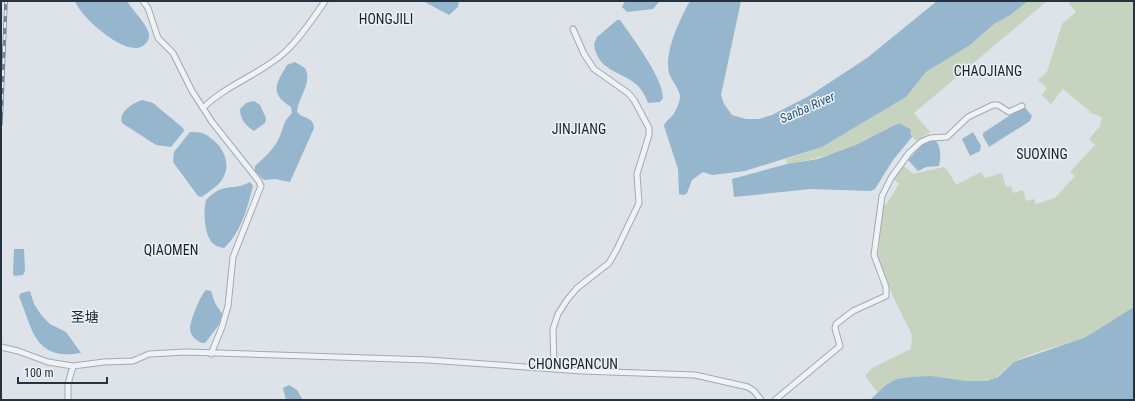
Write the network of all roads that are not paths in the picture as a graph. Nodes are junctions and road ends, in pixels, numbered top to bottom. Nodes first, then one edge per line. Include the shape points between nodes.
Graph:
1 (143, 1) edge
2 (324, 1) edge
3 (573, 29) dead end
4 (1022, 106) dead end
5 (203, 108) junction
6 (1, 347) edge
7 (210, 354) junction
8 (73, 366) junction
9 (554, 368) junction
10 (68, 400) edge
11 (761, 400) edge
12 (775, 400) edge

1 - 5 street via 148,8 158,38 173,53
2 - 5 street via 298,39 284,53 214,97
3 - 9 street via 594,69 634,100 649,128 650,135 637,174 639,203 617,249 609,263 577,288 558,314 553,329
4 - 12 street via 1009,112 998,105 993,105 968,117 949,136 926,139 909,153 883,191 880,203 874,257 886,287 886,296 853,311 836,324 840,346
5 - 7 street via 261,186 234,257 228,306
6 - 8 street via 48,362
7 - 8 street via 148,354 134,361
7 - 9 street via 436,360
8 - 10 street via 68,384
9 - 11 street via 695,375 748,387

